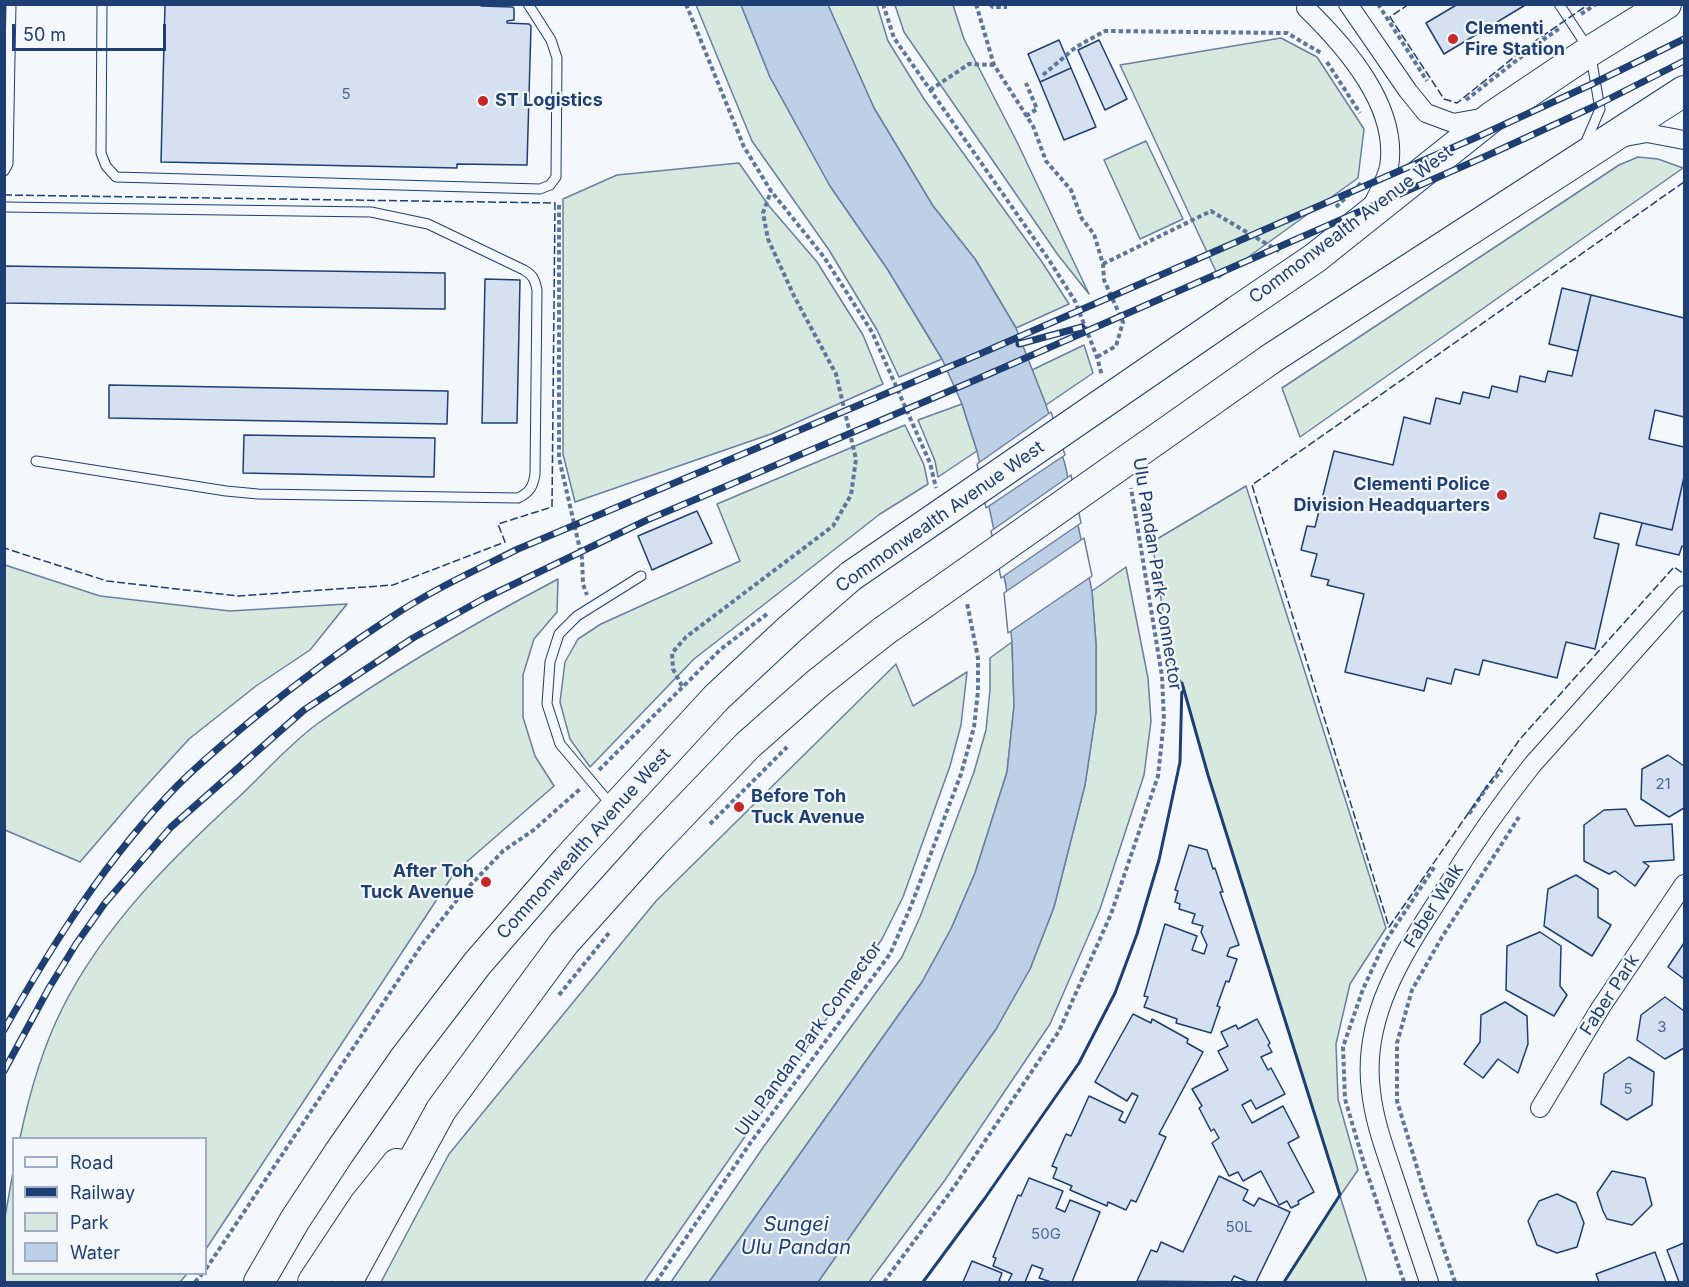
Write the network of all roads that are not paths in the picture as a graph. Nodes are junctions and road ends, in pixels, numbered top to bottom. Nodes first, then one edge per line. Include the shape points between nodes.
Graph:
1 (11, 4) edge
2 (102, 4) edge
3 (528, 4) edge
4 (1348, 4) edge
5 (1559, 4) edge
6 (1666, 4) edge
7 (1308, 6) edge
8 (1590, 51) junction
9 (1684, 91) edge
10 (1493, 116) junction
11 (1684, 140) edge
12 (1589, 153) junction
13 (4, 171) edge
14 (4, 207) edge
15 (1367, 217) junction
16 (36, 461) dead end
17 (641, 576) dead end
18 (1684, 595) edge
19 (614, 808) junction
20 (1684, 884) edge
21 (1540, 1108) dead end
22 (441, 1110) junction
23 (260, 1277) edge
24 (313, 1282) edge
25 (347, 1282) edge
26 (1429, 1282) edge

1 - 13 lane via 8,164
2 - 3 lane via 101,153 116,177 540,189 556,177 557,58 551,40
4 - 10 street via 1426,113 1453,123
5 - 8 lane
6 - 8 main road, Commonwealth Avenue West
7 - 15 street via 1354,60 1380,106 1389,136 1389,168
8 - 10 main road, Commonwealth Avenue West
8 - 12 lane via 1600,109
9 - 12 main road
10 - 15 main road, Commonwealth Avenue West
11 - 12 street via 1647,133 1628,136
12 - 22 main road, bridge via 1272,358 884,631 817,684 748,745 564,943
14 - 16 lane via 371,212 428,224 531,274 537,290 535,474 528,493 518,498 258,494
15 - 19 main road, Commonwealth Avenue West, bridge via 1315,258 851,576 716,698
17 - 19 lane via 577,616 559,634 550,662 547,704 560,744
18 - 26 street, Faber Walk via 1533,764 1478,836 1399,961 1379,1007 1370,1050 1370,1090 1377,1126
19 - 23 main road, Commonwealth Avenue West via 477,964 405,1058
20 - 21 street, Faber Park via 1601,1006
22 - 24 main road via 364,1205
22 - 25 main road

